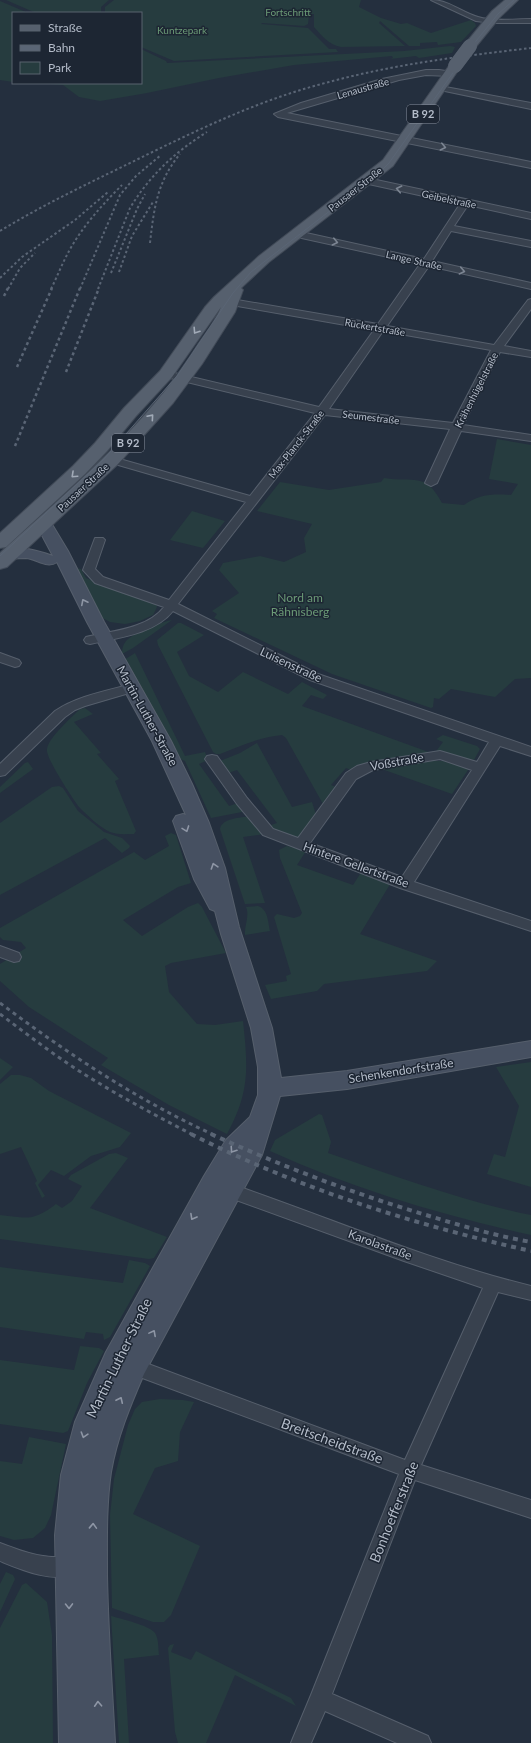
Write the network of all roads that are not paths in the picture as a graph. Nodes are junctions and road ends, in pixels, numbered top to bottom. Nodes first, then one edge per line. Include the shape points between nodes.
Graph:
1 (435, 0) edge
2 (512, 0) edge
3 (490, 21) junction
4 (531, 21) edge
5 (452, 70) junction
6 (440, 88) junction
7 (531, 106) edge
8 (405, 138) junction
9 (531, 164) edge
10 (367, 181) junction
11 (465, 203) junction
12 (531, 216) edge
13 (449, 228) junction
14 (297, 234) junction
15 (531, 244) edge
16 (426, 263) junction
17 (531, 286) edge
18 (225, 301) junction
19 (531, 302) edge
20 (381, 328) junction
21 (497, 348) junction
22 (531, 354) edge
23 (166, 374) junction
24 (184, 378) junction
25 (322, 411) junction
26 (457, 427) junction
27 (531, 438) edge
28 (112, 460) junction
29 (430, 483) dead end
30 (253, 500) junction
31 (37, 523) junction
32 (99, 540) dead end
33 (4, 553) edge
34 (50, 560) junction
35 (170, 606) junction
36 (97, 638) junction
37 (0, 657) edge
38 (15, 663) dead end
39 (126, 690) junction
40 (497, 741) junction
41 (531, 752) edge
42 (212, 759) dead end
43 (480, 768) junction
44 (0, 772) edge
45 (301, 845) junction
46 (405, 884) junction
47 (531, 926) edge
48 (0, 951) edge
49 (14, 957) dead end
50 (531, 1049) edge
51 (270, 1088) junction
52 (222, 1187) junction
53 (493, 1284) junction
54 (531, 1293) edge
55 (125, 1364) junction
56 (410, 1470) junction
57 (531, 1509) edge
58 (0, 1552) edge
59 (80, 1566) junction
60 (320, 1699) junction
61 (74, 1743) edge
62 (100, 1743) edge
63 (301, 1743) edge
64 (421, 1743) edge

1 - 3 street via 476,18
2 - 3 main road, Pausaer Straße / B 92
3 - 4 street
3 - 5 main road, Pausaer Straße / B 92, bridge
5 - 6 main road, Pausaer Straße / B 92
5 - 8 street, Lenaustraße via 382,82 278,114
6 - 7 street
6 - 8 main road, Pausaer Straße / B 92
8 -> 9 street
8 - 10 main road, Pausaer Straße / B 92 via 388,163
11 -> 10 street, Geibelstraße
10 - 14 main road, Pausaer Straße / B 92
11 - 12 street, Geibelstraße
11 - 13 street, Max-Planck-Straße
13 - 15 street
13 - 16 street, Max-Planck-Straße
14 -> 16 street, Lange Straße
14 - 18 main road, Pausaer Straße / B 92 via 264,259 237,285
16 -> 17 street, Lange Straße
16 - 20 street, Max-Planck-Straße
18 - 20 street, Rückertstraße
18 -> 23 main road, Pausaer Straße / B 92 via 210,310
18 - 24 main road, Pausaer Straße / B 92 via 227,312
19 - 21 street, Krähenhügelstraße
20 - 21 street, Rückertstraße
20 - 25 street, Max-Planck-Straße
21 - 22 street, Rückertstraße
21 - 26 street, Krähenhügelstraße
23 - 24 street, Seumestraße
23 -> 31 main road, Pausaer Straße / B 92 via 130,412
24 - 25 street, Seumestraße
28 -> 24 main road, Pausaer Straße / B 92
25 - 26 street, Seumestraße
25 - 30 street, Max-Planck-Straße
26 - 27 street, Seumestraße
26 - 29 street, Krähenhügelstraße
28 - 30 street
28 - 31 main road, Pausaer Straße / B 92
30 - 35 street, Max-Planck-Straße
31 - 33 main road, Pausaer Straße / B 92
31 - 34 main road, Martin-Luther-Straße
36 -> 31 main road, Martin-Luther-Straße
32 - 35 street, Luisenstraße via 89,570 95,578 160,600
33 - 34 main road via 29,553
34 - 36 main road, Martin-Luther-Straße
35 - 36 street, Max-Planck-Straße via 157,620
35 - 40 street, Luisenstraße via 314,677
36 - 39 main road, Martin-Luther-Straße
37 - 38 street
39 - 44 street via 70,707
39 - 51 main road, Martin-Luther-Straße via 185,824 211,896 226,918 262,1032
40 - 41 street, Luisenstraße
40 - 43 street
42 - 45 street, Hintere Gellertstraße via 268,832
43 - 45 street, Voßstraße via 440,755 388,762 362,769 351,776
43 - 46 street
45 - 46 street, Hintere Gellertstraße
46 - 47 street, Hintere Gellertstraße
48 - 49 street
50 - 51 main road, Schenkendorfstraße via 347,1080
51 - 52 main road, Martin-Luther-Straße via 251,1155
52 - 53 street, Karolastraße
52 - 55 main road, Martin-Luther-Straße
53 - 54 street, Karolastraße
53 - 56 street, Bonhoefferstraße
55 - 56 street, Breitscheidstraße
55 - 59 main road, Martin-Luther-Straße via 117,1406 98,1473 94,1507
56 - 57 street, Breitscheidstraße
56 - 60 street, Bonhoefferstraße
58 - 59 street via 29,1562 58,1567
59 -> 61 main road, Martin-Luther-Straße
62 -> 59 main road, Martin-Luther-Straße
60 - 63 street, Bonhoefferstraße
60 - 64 street

